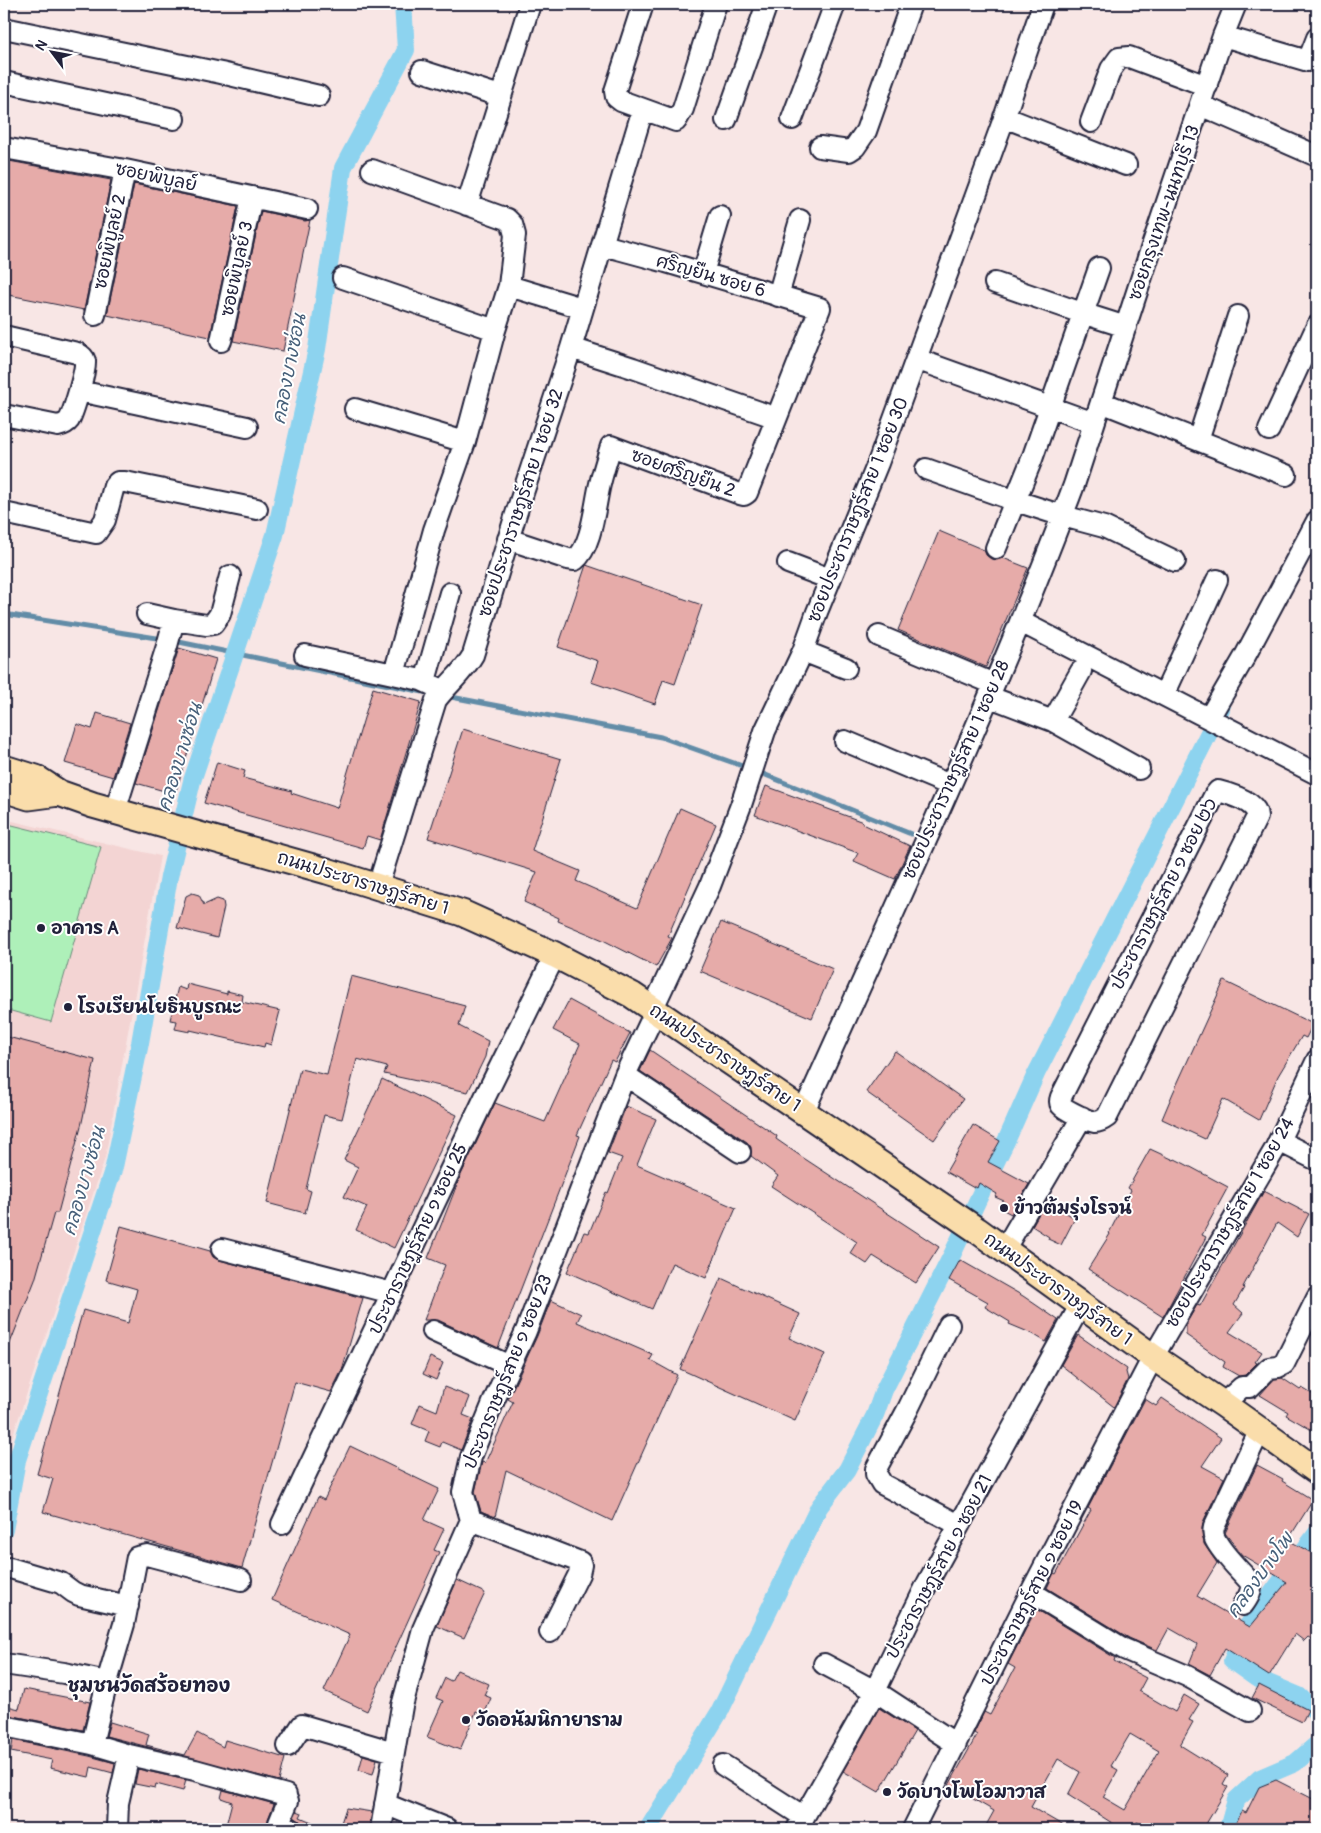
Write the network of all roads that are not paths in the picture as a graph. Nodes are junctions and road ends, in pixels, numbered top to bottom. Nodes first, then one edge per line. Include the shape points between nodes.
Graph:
1 (530, 4) edge
2 (643, 4) edge
3 (716, 4) edge
4 (767, 4) edge
5 (835, 4) edge
6 (911, 4) edge
7 (1043, 4) edge
8 (1236, 4) edge
9 (4, 28) edge
10 (1223, 36) junction
11 (1317, 38) edge
12 (1313, 63) edge
13 (422, 71) dead end
14 (4, 82) edge
15 (1207, 86) junction
16 (319, 96) dead end
17 (500, 96) junction
18 (1200, 105) junction
19 (643, 109) junction
20 (1004, 117) junction
21 (174, 119) dead end
22 (792, 119) dead end
23 (726, 120) dead end
24 (1091, 122) dead end
25 (820, 147) dead end
26 (4, 148) edge
27 (1317, 156) edge
28 (1126, 165) dead end
29 (125, 170) junction
30 (372, 170) dead end
31 (252, 198) junction
32 (467, 205) junction
33 (307, 210) dead end
34 (720, 216) dead end
35 (800, 220) dead end
36 (603, 245) junction
37 (1099, 268) dead end
38 (703, 273) junction
39 (342, 278) dead end
40 (995, 283) dead end
41 (509, 286) junction
42 (778, 296) junction
43 (582, 308) junction
44 (820, 308) joint
45 (1082, 314) junction
46 (95, 315) dead end
47 (1238, 316) dead end
48 (1317, 326) edge
49 (1126, 327) junction
50 (495, 330) junction
51 (4, 336) edge
52 (221, 341) dead end
53 (571, 348) junction
54 (916, 359) junction
55 (79, 391) junction
56 (1101, 402) junction
57 (1049, 408) junction
58 (355, 409) dead end
59 (4, 415) edge
60 (768, 415) dead end
61 (1094, 423) junction
62 (247, 427) dead end
63 (1269, 430) dead end
64 (1198, 440) junction
65 (465, 442) junction
66 (926, 469) dead end
67 (1286, 475) dead end
68 (1016, 502) junction
69 (257, 509) dead end
70 (4, 513) edge
71 (1063, 516) junction
72 (1317, 521) edge
73 (508, 539) junction
74 (996, 548) dead end
75 (1175, 561) dead end
76 (788, 563) dead end
77 (230, 576) dead end
78 (830, 580) junction
79 (1217, 580) dead end
80 (450, 593) dead end
81 (147, 614) dead end
82 (1021, 622) junction
83 (171, 632) junction
84 (879, 636) dead end
85 (802, 651) junction
86 (305, 655) dead end
87 (846, 668) dead end
88 (1081, 671) dead end
89 (394, 674) junction
90 (437, 691) junction
91 (992, 691) junction
92 (1164, 695) junction
93 (1053, 721) junction
94 (1215, 722) junction
95 (845, 742) dead end
96 (4, 768) edge
97 (1139, 769) dead end
98 (1317, 774) edge
99 (950, 786) junction
100 (4, 789) edge
101 (59, 793) junction
102 (115, 811) junction
103 (378, 886) junction
104 (555, 955) junction
105 (655, 1009) junction
106 (1317, 1060) edge
107 (625, 1075) junction
108 (804, 1111) junction
109 (1082, 1118) junction
110 (1279, 1141) junction
111 (740, 1152) dead end
112 (1317, 1160) edge
113 (222, 1249) dead end
114 (1004, 1250) junction
115 (392, 1293) junction
116 (1317, 1298) edge
117 (1082, 1304) junction
118 (949, 1324) dead end
119 (433, 1331) dead end
120 (1153, 1357) junction
121 (510, 1366) junction
122 (1223, 1404) junction
123 (1260, 1430) junction
124 (1317, 1471) edge
125 (471, 1520) junction
126 (282, 1524) dead end
127 (959, 1525) junction
128 (10, 1568) dead end
129 (241, 1580) dead end
130 (1031, 1592) junction
131 (1243, 1605) dead end
132 (128, 1606) junction
133 (550, 1632) dead end
134 (4, 1664) edge
135 (824, 1664) dead end
136 (107, 1682) junction
137 (875, 1691) junction
138 (1250, 1710) dead end
139 (4, 1726) edge
140 (92, 1744) junction
141 (956, 1744) junction
142 (288, 1746) dead end
143 (394, 1752) junction
144 (129, 1755) junction
145 (723, 1765) dead end
146 (386, 1804) junction
147 (800, 1823) edge
148 (282, 1827) edge
149 (117, 1829) edge
150 (381, 1829) edge
151 (447, 1829) edge
152 (913, 1829) edge

1 - 17 street
2 - 19 street via 615,91 621,101
3 - 19 street via 680,116 676,121
4 - 23 street
5 - 22 street
6 - 25 street via 861,139 849,152
7 - 20 street, ซอยประชาราษฎร์สาย 1 ซอย 30
8 - 10 street, ซอยกรุงเทพ-นนทบุรี 13
9 - 16 street
10 - 12 street
10 - 15 street, ซอยกรุงเทพ-นนทบุรี 13
11 - 12 street
13 - 17 street
14 - 21 street
15 - 18 street, ซอยกรุงเทพ-นนทบุรี 13
15 - 24 street via 1129,57 1119,58 1111,69
17 - 32 street
18 - 27 street
18 - 49 street, ซอยกรุงเทพ-นนทบุรี 13
19 - 36 street, ซอยประชาราษฎร์สาย 1 ซอย 32
20 - 28 street
20 - 54 street, ซอยประชาราษฎร์สาย 1 ซอย 30
26 - 29 street, ซอยพิบูลย์
29 - 31 street, ซอยพิบูลย์
29 - 46 street, ซอยพิบูลย์ 2
30 - 32 street
31 - 33 street, ซอยพิบูลย์
31 - 52 street, ซอยพิบูลย์ 3
32 - 41 street via 507,219 512,224 515,235
34 - 38 street
35 - 42 street
36 - 38 street, ศริญยืน ซอย 6
36 - 43 street, ซอยประชาราษฎร์สาย 1 ซอย 32
37 - 45 street
38 - 42 street, ศริญยืน ซอย 6
39 - 50 street
40 - 45 street
41 - 43 street
41 - 50 street
42 - 44 street, ศริญยืน ซอย 6
43 - 53 street, ซอยประชาราษฎร์สาย 1 ซอย 32
44 - 73 street, ซอยศริญยืน 2 via 747,493 740,494 611,446 589,533 575,560
45 - 49 street
45 - 57 street
47 - 64 street
48 - 63 street
49 - 56 street, ซอยกรุงเทพ-นนทบุรี 13
50 - 65 street
51 - 55 street via 84,357 86,363
53 - 60 street
53 - 73 street, ซอยประชาราษฎร์สาย 1 ซอย 32
54 - 57 street
54 - 78 street, ซอยประชาราษฎร์สาย 1 ซอย 30 via 875,472
55 - 59 street via 66,424 58,426
55 - 62 street
56 - 61 street, ซอยกรุงเทพ-นนทบุรี 13
56 - 64 street
57 - 61 street
57 - 68 street
58 - 65 street
61 - 71 street, ซอยประชาราษฎร์สาย 1 ซอย 28
64 - 67 street
65 - 89 street via 434,530
66 - 68 street
68 - 71 street
68 - 74 street
69 - 70 street via 118,482 114,486 106,520 96,533
71 - 75 street via 1104,527
71 - 82 street, ซอยประชาราษฎร์สาย 1 ซอย 28
72 - 94 street via 1244,658
73 - 90 street, ซอยประชาราษฎร์สาย 1 ซอย 32 via 473,655 466,667
76 - 78 street
77 - 83 street via 220,614 213,624
78 - 85 street, ซอยประชาราษฎร์สาย 1 ซอย 30
79 - 92 street
80 - 90 street
81 - 83 street
82 - 91 street, ซอยประชาราษฎร์สาย 1 ซอย 28
82 - 92 street
83 - 102 street
84 - 91 street
85 - 87 street
85 - 105 street, ซอยประชาราษฎร์สาย 1 ซอย 30 via 765,731 710,886
86 - 89 street
88 - 93 street
89 - 90 street
90 - 103 street, ซอยประชาราษฎร์สาย 1 ซอย 32
91 - 93 street
91 - 99 street, ซอยประชาราษฎร์สาย 1 ซอย 28
92 - 94 street
93 - 97 street
94 - 98 street
95 - 99 street
96 - 101 main road, ถนนประชาราษฎร์สาย 1 via 36,778
99 - 108 street, ซอยประชาราษฎร์สาย 1 ซอย 28
100 - 101 main road, ถนนประชาราษฎร์สาย 1 via 29,797
101 - 102 main road, ถนนประชาราษฎร์สาย 1
102 - 103 main road, ถนนประชาราษฎร์สาย 1
103 - 104 main road, ถนนประชาราษฎร์สาย 1 via 462,913
104 - 105 main road, ถนนประชาราษฎร์สาย 1
104 - 115 street, ประชาราษฎร์สาย ๑ ซอย 25
105 - 107 street, ประชาราษฎร์สาย ๑ ซอย 23
105 - 108 main road, ถนนประชาราษฎร์สาย 1
106 - 110 street, ซอยประชาราษฎร์สาย 1 ซอย 24
107 - 111 street
107 - 121 street, ประชาราษฎร์สาย ๑ ซอย 23
108 - 114 main road, ถนนประชาราษฎร์สาย 1
109 - 109 street, ประชาราษฎร์สาย ๑ ซอย ๒๖ via 1101,1122 1107,1117 1257,817 1253,806 1218,791 1214,796 1061,1097 1062,1105
109 - 114 street
110 - 112 street
110 - 120 street, ซอยประชาราษฎร์สาย 1 ซอย 24
113 - 115 street
114 - 117 main road, ถนนประชาราษฎร์สาย 1
115 - 126 street, ประชาราษฎร์สาย ๑ ซอย 25
116 - 122 street via 1284,1364 1269,1368 1250,1387 1242,1387
117 - 120 main road, ถนนประชาราษฎร์สาย 1
117 - 127 street, ประชาราษฎร์สาย ๑ ซอย 21
118 - 127 street via 876,1469 882,1484
119 - 121 street
120 - 122 main road, ถนนประชาราษฎร์สาย 1
120 - 130 street, ประชาราษฎร์สาย ๑ ซอย 19
121 - 125 street, ประชาราษฎร์สาย ๑ ซอย 23 via 471,1457 463,1492
122 - 123 main road, ถนนประชาราษฎร์สาย 1
123 - 124 main road, ถนนประชาราษฎร์สาย 1
123 - 131 street via 1213,1532 1221,1547 1251,1583 1250,1595
125 - 133 street via 580,1562 579,1574
125 - 143 street via 423,1628 402,1706
127 - 137 street, ประชาราษฎร์สาย ๑ ซอย 21
128 - 132 street via 61,1583 79,1595
129 - 132 street via 147,1555 140,1556
130 - 138 street via 1124,1649 1187,1676
130 - 141 street, ประชาราษฎร์สาย ๑ ซอย 19
132 - 136 street
134 - 136 street
135 - 137 street
136 - 140 street
137 - 141 street
137 - 147 street, ประชาราษฎร์สาย ๑ ซอย 21
139 - 140 street
140 - 144 street
141 - 152 street, ประชาราษฎร์สาย ๑ ซอย 19
142 - 143 street via 302,1725
143 - 146 street
144 - 148 street via 286,1795 285,1800 288,1801
144 - 149 street via 118,1803
145 - 147 street
146 - 150 street
146 - 151 street

